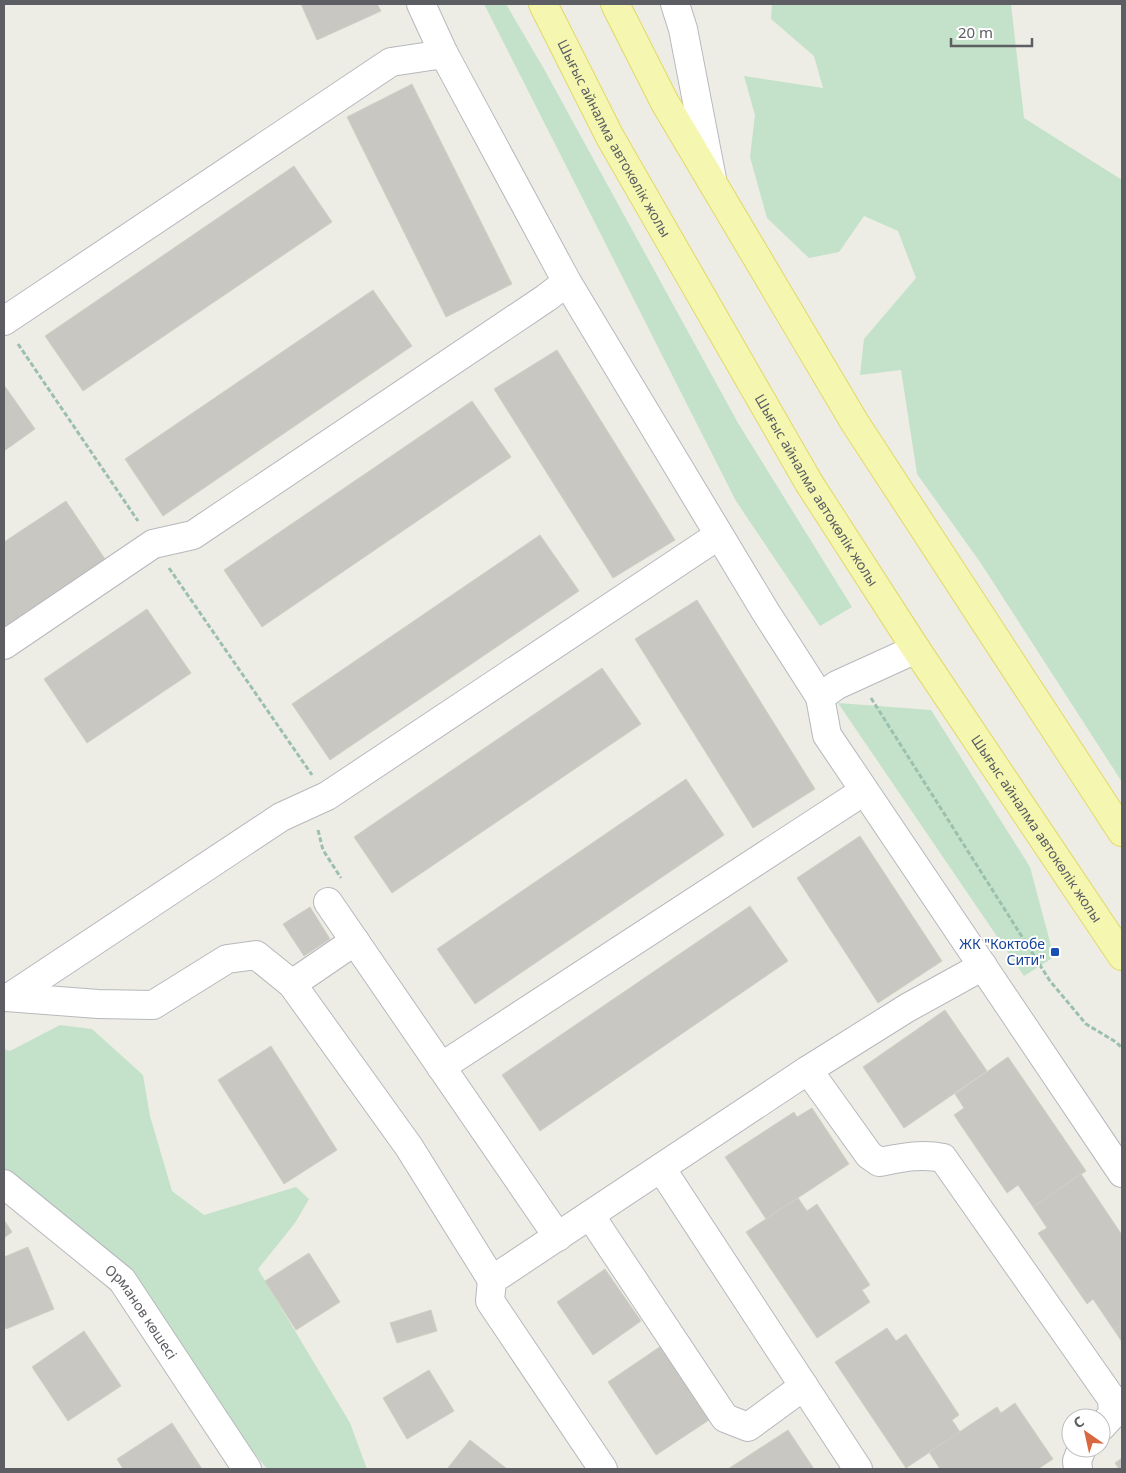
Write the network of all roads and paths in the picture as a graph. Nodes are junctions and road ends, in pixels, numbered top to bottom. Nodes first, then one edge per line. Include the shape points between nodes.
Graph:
1 (421, 4) edge
2 (543, 4) edge
3 (615, 4) edge
4 (675, 4) edge
5 (444, 54) junction
6 (713, 183) junction
7 (566, 282) junction
8 (9, 330) edge
9 (719, 535) junction
10 (153, 544) junction
11 (4, 645) edge
12 (916, 649) junction
13 (870, 696) dead end
14 (820, 697) junction
15 (864, 791) junction
16 (326, 796) junction
17 (1122, 832) edge
18 (336, 892) joint
19 (355, 941) junction
20 (1122, 956) edge
21 (983, 966) junction
22 (292, 984) junction
23 (7, 997) edge
24 (1122, 1048) edge
25 (441, 1067) junction
26 (808, 1070) junction
27 (661, 1168) junction
28 (1122, 1174) edge
29 (4, 1184) edge
30 (590, 1215) junction
31 (558, 1237) junction
32 (492, 1280) junction
33 (804, 1386) junction
34 (1111, 1416) edge
35 (247, 1469) edge
36 (603, 1469) edge
37 (858, 1469) edge

1 - 5 street
2 - 12 main road, Шығыс айналма автокөлік жолы via 610,137 784,440
3 - 6 main road via 664,101
4 - 6 street via 683,29
5 - 7 street
5 - 8 street via 392,62
6 - 17 main road via 855,423
7 - 9 street
7 - 10 street via 193,535
8 - 10 path
9 - 14 street
9 - 16 street
10 - 11 street
10 - 16 path
12 - 14 street via 837,685
12 - 20 main road, Шығыс айналма автокөлік жолы
13 - 24 path via 1050,980 1086,1024
14 - 15 street via 827,735
15 - 21 street
15 - 25 street
16 - 18 path via 318,832
16 - 23 street via 281,817
18 - 19 street
19 - 22 street
19 - 25 street
21 - 26 street via 907,1008
21 - 28 street
22 - 23 street via 256,955 227,959 153,1006
22 - 32 street via 409,1147
25 - 31 street
26 - 27 street
26 - 34 street via 869,1156 879,1162 929,1155 942,1158 1112,1399
27 - 30 street
27 - 33 street
29 - 35 street, Орманов көшесі via 122,1280
30 - 31 street
30 - 33 street via 725,1418 748,1427
31 - 32 street
32 - 36 street via 490,1301
33 - 37 street

